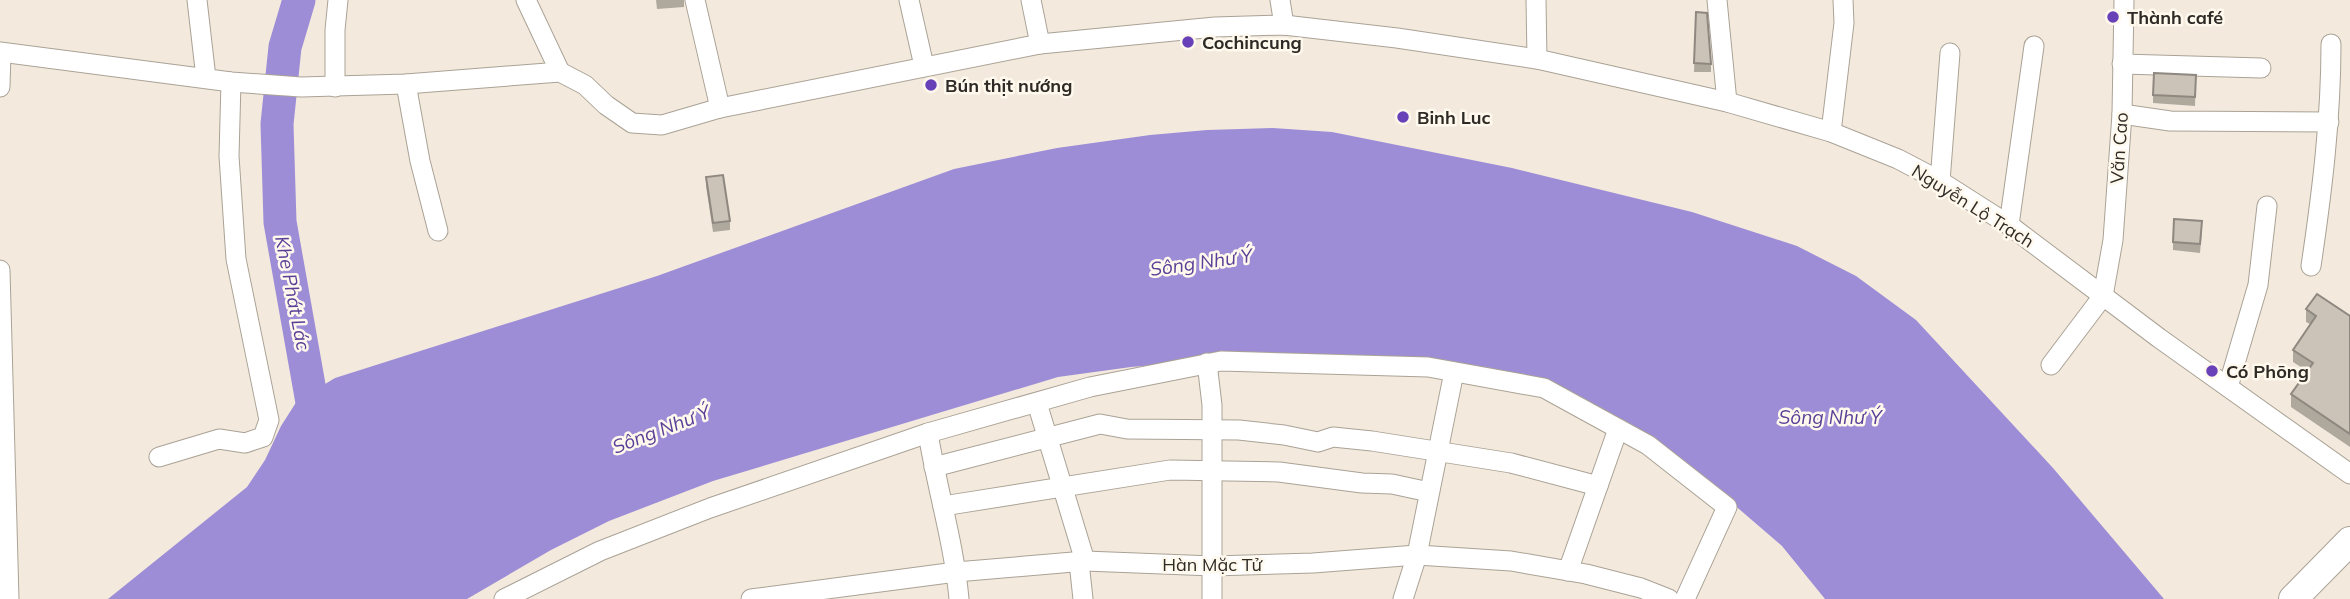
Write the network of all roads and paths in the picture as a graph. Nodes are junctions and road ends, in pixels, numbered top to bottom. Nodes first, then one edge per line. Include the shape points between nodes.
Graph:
1 (197, 0) edge
2 (338, 0) edge
3 (526, 0) edge
4 (695, 0) edge
5 (909, 0) edge
6 (1031, 0) edge
7 (1280, 0) edge
8 (1536, 0) edge
9 (1717, 0) edge
10 (1843, 0) edge
11 (2124, 0) edge
12 (1284, 25) junction
13 (1040, 44) junction
14 (2331, 44) dead end
15 (2034, 47) dead end
16 (0, 53) edge
17 (1950, 53) dead end
18 (1537, 60) junction
19 (2122, 64) junction
20 (924, 66) junction
21 (2261, 68) dead end
22 (560, 72) junction
23 (206, 78) junction
24 (240, 82) junction
25 (406, 84) junction
26 (0, 87) edge
27 (335, 87) junction
28 (1727, 102) junction
29 (720, 108) junction
30 (2122, 114) junction
31 (2329, 122) junction
32 (1831, 132) junction
33 (1940, 181) junction
34 (2267, 206) dead end
35 (2010, 225) junction
36 (438, 231) dead end
37 (2311, 266) dead end
38 (0, 270) edge
39 (2103, 296) junction
40 (1207, 363) junction
41 (2051, 365) dead end
42 (1454, 372) junction
43 (2228, 387) junction
44 (1037, 403) junction
45 (1213, 429) junction
46 (1618, 429) junction
47 (928, 433) junction
48 (1048, 439) junction
49 (1437, 451) junction
50 (159, 457) dead end
51 (934, 467) junction
52 (1213, 470) junction
53 (2350, 474) edge
54 (1598, 486) junction
55 (1062, 487) junction
56 (1429, 492) junction
57 (943, 506) junction
58 (2350, 541) edge
59 (1417, 555) junction
60 (1082, 562) junction
61 (1213, 566) junction
62 (1568, 571) junction
63 (956, 572) junction
64 (859, 592) edge
65 (2300, 593) edge
66 (1639, 594) edge
67 (760, 598) edge
68 (9, 599) edge
69 (505, 599) edge
70 (959, 599) edge
71 (1083, 599) edge
72 (1212, 599) edge
73 (1403, 599) edge
74 (1669, 599) edge
75 (1685, 599) edge

1 - 23 street
2 - 27 street
3 - 22 street
4 - 29 street
5 - 20 street
6 - 13 street
7 - 12 street
8 - 18 street
9 - 28 street
10 - 32 street
11 - 19 street, Văn Cao
12 - 13 street, Nguyễn Lộ Trạch
12 - 18 street, Nguyễn Lộ Trạch
13 - 20 street, Nguyễn Lộ Trạch
14 - 31 street
15 - 35 street
16 - 23 street
16 - 26 street
17 - 33 street
18 - 28 street, Nguyễn Lộ Trạch
19 - 21 street
19 - 30 street, Văn Cao
20 - 29 street, Nguyễn Lộ Trạch
22 - 25 street
22 - 29 street, Nguyễn Lộ Trạch via 585,85 632,123 662,125
23 - 24 street
24 - 27 street
24 - 50 street via 229,156 236,259 270,420 263,437 253,442 219,439
25 - 27 street
25 - 36 street via 419,161
28 - 32 street, Nguyễn Lộ Trạch
30 - 31 street via 2170,121
30 - 39 street, Văn Cao via 2113,240
31 - 37 street
32 - 33 street, Nguyễn Lộ Trạch
33 - 35 street, Nguyễn Lộ Trạch
34 - 43 street via 2258,285
35 - 39 street, Nguyễn Lộ Trạch
38 - 68 street
39 - 41 street
39 - 43 street, Nguyễn Lộ Trạch
40 - 42 street via 1428,367
40 - 44 street
40 - 45 street
42 - 46 street via 1544,388
42 - 49 street
43 - 53 street, Nguyễn Lộ Trạch
44 - 47 street
44 - 48 street
45 - 48 street via 1127,429 1100,424
45 - 49 street via 1318,442 1333,437
45 - 52 street
46 - 54 street
46 - 75 street via 1647,445 1727,507
47 - 51 street
47 - 69 street via 600,551
48 - 51 street
48 - 55 street
49 - 54 street via 1520,465
49 - 56 street
51 - 57 street
52 - 55 street via 1170,470
52 - 56 street via 1279,472
52 - 61 street
54 - 62 street
55 - 57 street
55 - 60 street
56 - 59 street
57 - 63 street
58 - 65 highway
59 - 61 street, Hàn Mặc Tử
59 - 62 street, Hàn Mặc Tử via 1511,561
59 - 73 street
60 - 61 street, Hàn Mặc Tử
60 - 63 street, Hàn Mặc Tử
60 - 71 street
61 - 72 street
62 - 66 street, Hàn Mặc Tử
63 - 64 street, Hàn Mặc Tử
63 - 70 street
64 - 67 street, Hàn Mặc Tử
66 - 74 street, Hàn Mặc Tử

